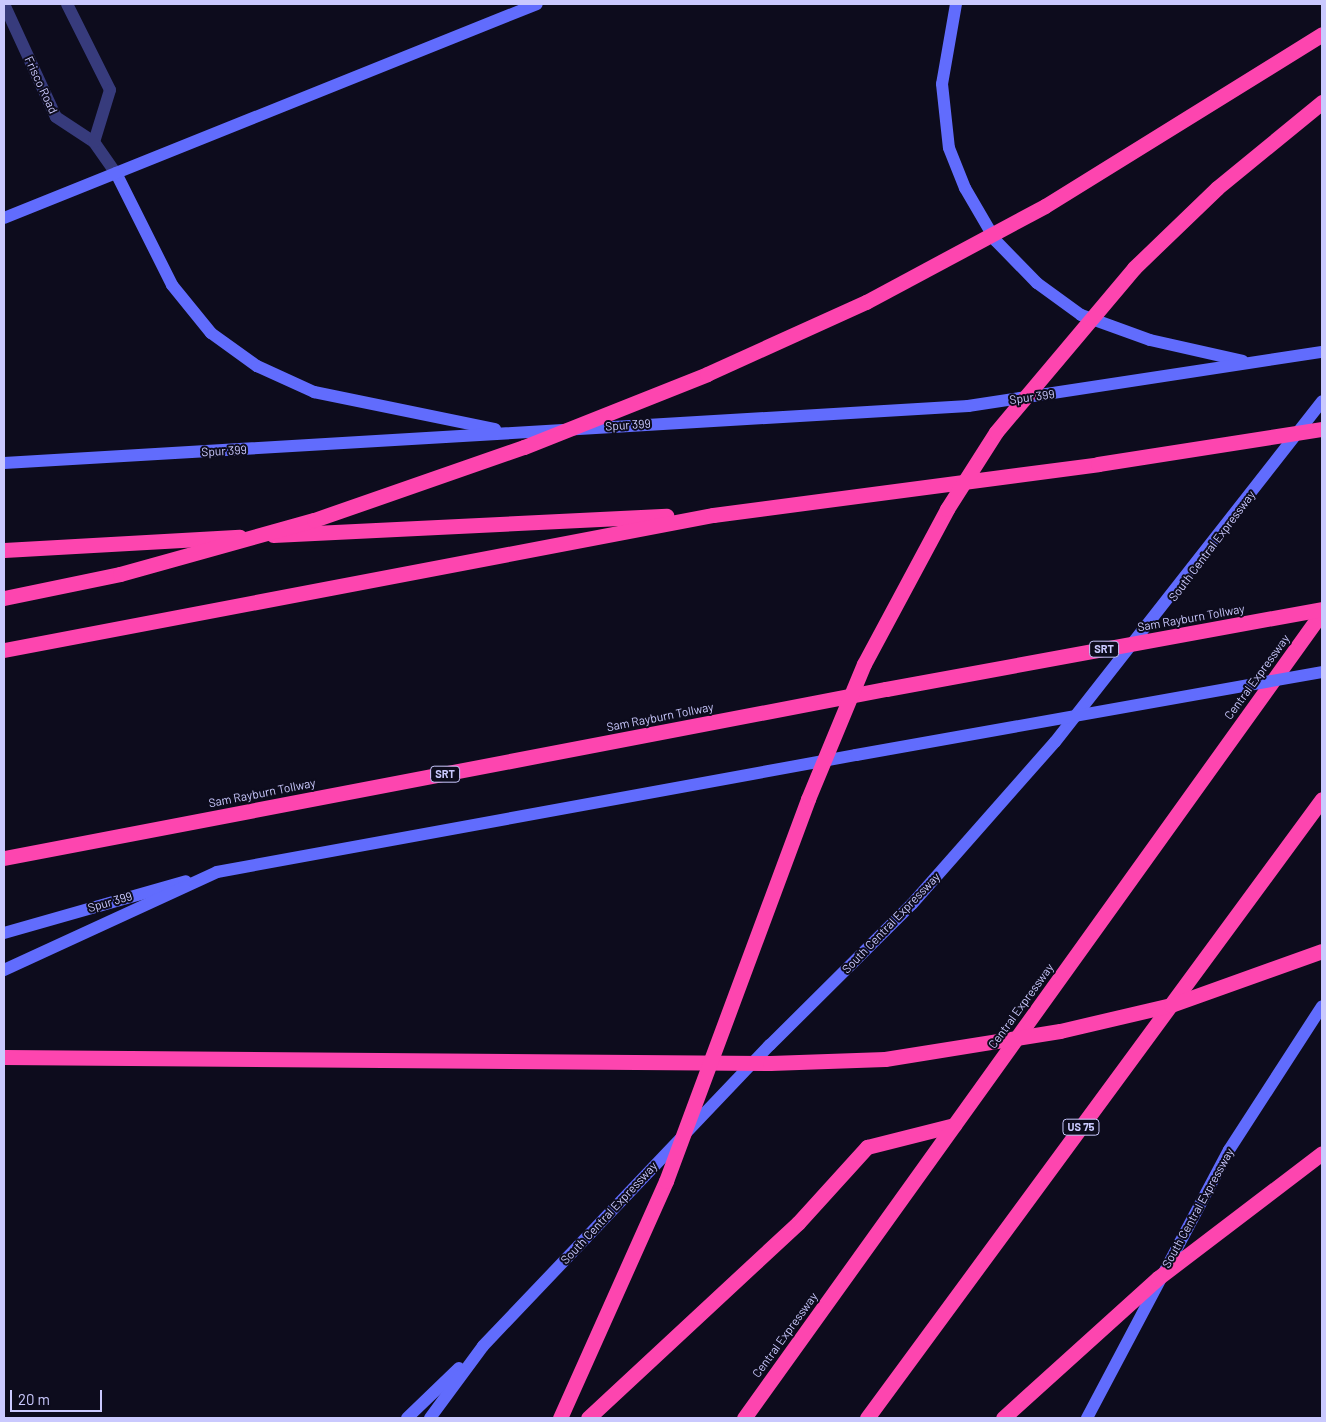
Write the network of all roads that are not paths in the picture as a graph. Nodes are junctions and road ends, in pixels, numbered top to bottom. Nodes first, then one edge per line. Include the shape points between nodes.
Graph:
1 (4, 4) edge
2 (68, 4) edge
3 (537, 4) edge
4 (956, 4) edge
5 (1322, 34) edge
6 (1322, 102) edge
7 (94, 142) junction
8 (116, 173) junction
9 (4, 218) edge
10 (1322, 352) edge
11 (1250, 363) junction
12 (1322, 401) edge
13 (1322, 429) edge
14 (515, 433) junction
15 (4, 463) edge
16 (713, 515) junction
17 (4, 550) edge
18 (4, 598) edge
19 (1322, 610) edge
20 (4, 650) edge
21 (1322, 672) edge
22 (1322, 799) edge
23 (4, 858) edge
24 (217, 872) junction
25 (4, 933) edge
26 (1322, 951) edge
27 (4, 970) edge
28 (1322, 1006) edge
29 (4, 1057) edge
30 (954, 1125) junction
31 (1322, 1153) edge
32 (483, 1346) junction
33 (407, 1418) edge
34 (430, 1418) edge
35 (560, 1418) edge
36 (588, 1418) edge
37 (744, 1418) edge
38 (867, 1418) edge
39 (1003, 1418) edge
40 (1086, 1418) edge

1 - 7 street, Frisco Road via 56,117
2 - 7 street via 110,90
3 - 8 main road
4 - 11 main road via 942,84 949,148 965,188 996,241 1036,283 1081,315 1178,347
5 - 18 highway, bridge via 1045,206 866,302 707,374 524,447 314,520 120,574
6 - 35 highway, bridge via 1217,188 1134,268 996,432 947,509 864,664 808,799 666,1181
7 - 8 street, Frisco Road
8 - 9 main road
8 - 14 main road via 172,285 211,333 257,366 314,392
10 - 11 main road, Spur 399
11 - 14 main road, Spur 399 via 1157,380 968,406
12 - 32 main road, South Central Expressway via 1055,742 925,889
13 - 16 highway, bridge via 1098,464
14 - 15 main road, Spur 399
16 - 17 highway via 552,519
16 - 20 highway
19 - 23 highway, Sam Rayburn Tollway / SRT, bridge via 886,689
19 - 30 highway, Central Expressway
21 - 24 main road, bridge
22 - 38 highway, US 75
24 - 25 main road, Spur 399
24 - 27 main road
26 - 29 highway, bridge via 1170,1005 1060,1031 885,1059 770,1063
28 - 40 main road, South Central Expressway via 1229,1150
30 - 36 highway via 868,1147 798,1223
30 - 37 highway, Central Expressway
31 - 39 highway, bridge via 1158,1278
32 - 33 main road
32 - 34 main road, South Central Expressway

